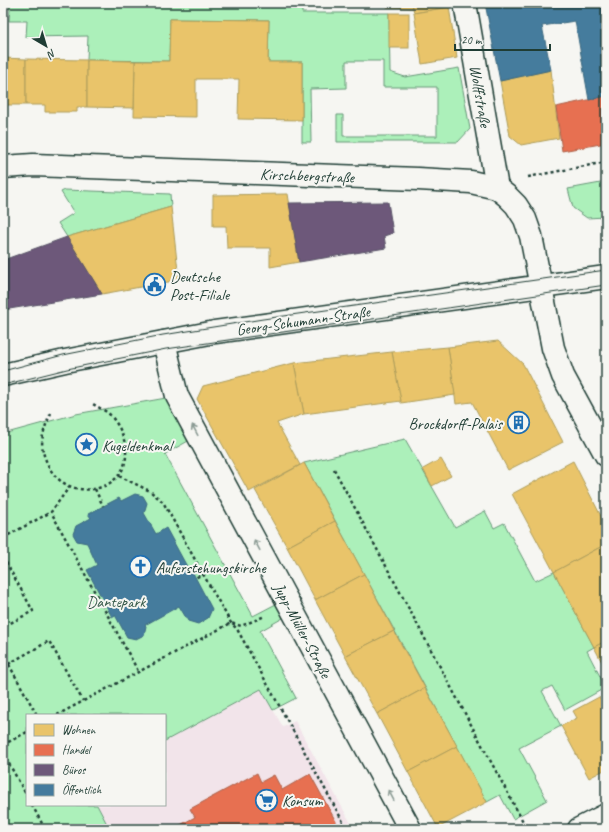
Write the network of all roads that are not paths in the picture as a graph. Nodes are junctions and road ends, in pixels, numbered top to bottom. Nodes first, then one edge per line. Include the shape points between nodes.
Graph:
1 (465, 3) edge
2 (3, 167) edge
3 (497, 188) junction
4 (606, 277) edge
5 (542, 287) junction
6 (164, 342) junction
7 (3, 375) edge
8 (606, 455) edge
9 (606, 814) edge
10 (410, 829) edge
11 (579, 829) edge

1 - 3 street, Wolffstraße
2 - 3 street, Kirschbergstraße via 33,165 418,179 471,182
3 - 5 street, Kirschbergstraße via 516,205 525,219
4 - 5 street, Georg-Schumann-Straße
5 - 6 street, Georg-Schumann-Straße via 265,324
5 - 8 street, Kirschbergstraße via 558,363
6 - 7 street, Georg-Schumann-Straße
10 -> 6 street, Jupp-Müller-Straße via 177,396
9 - 11 street

